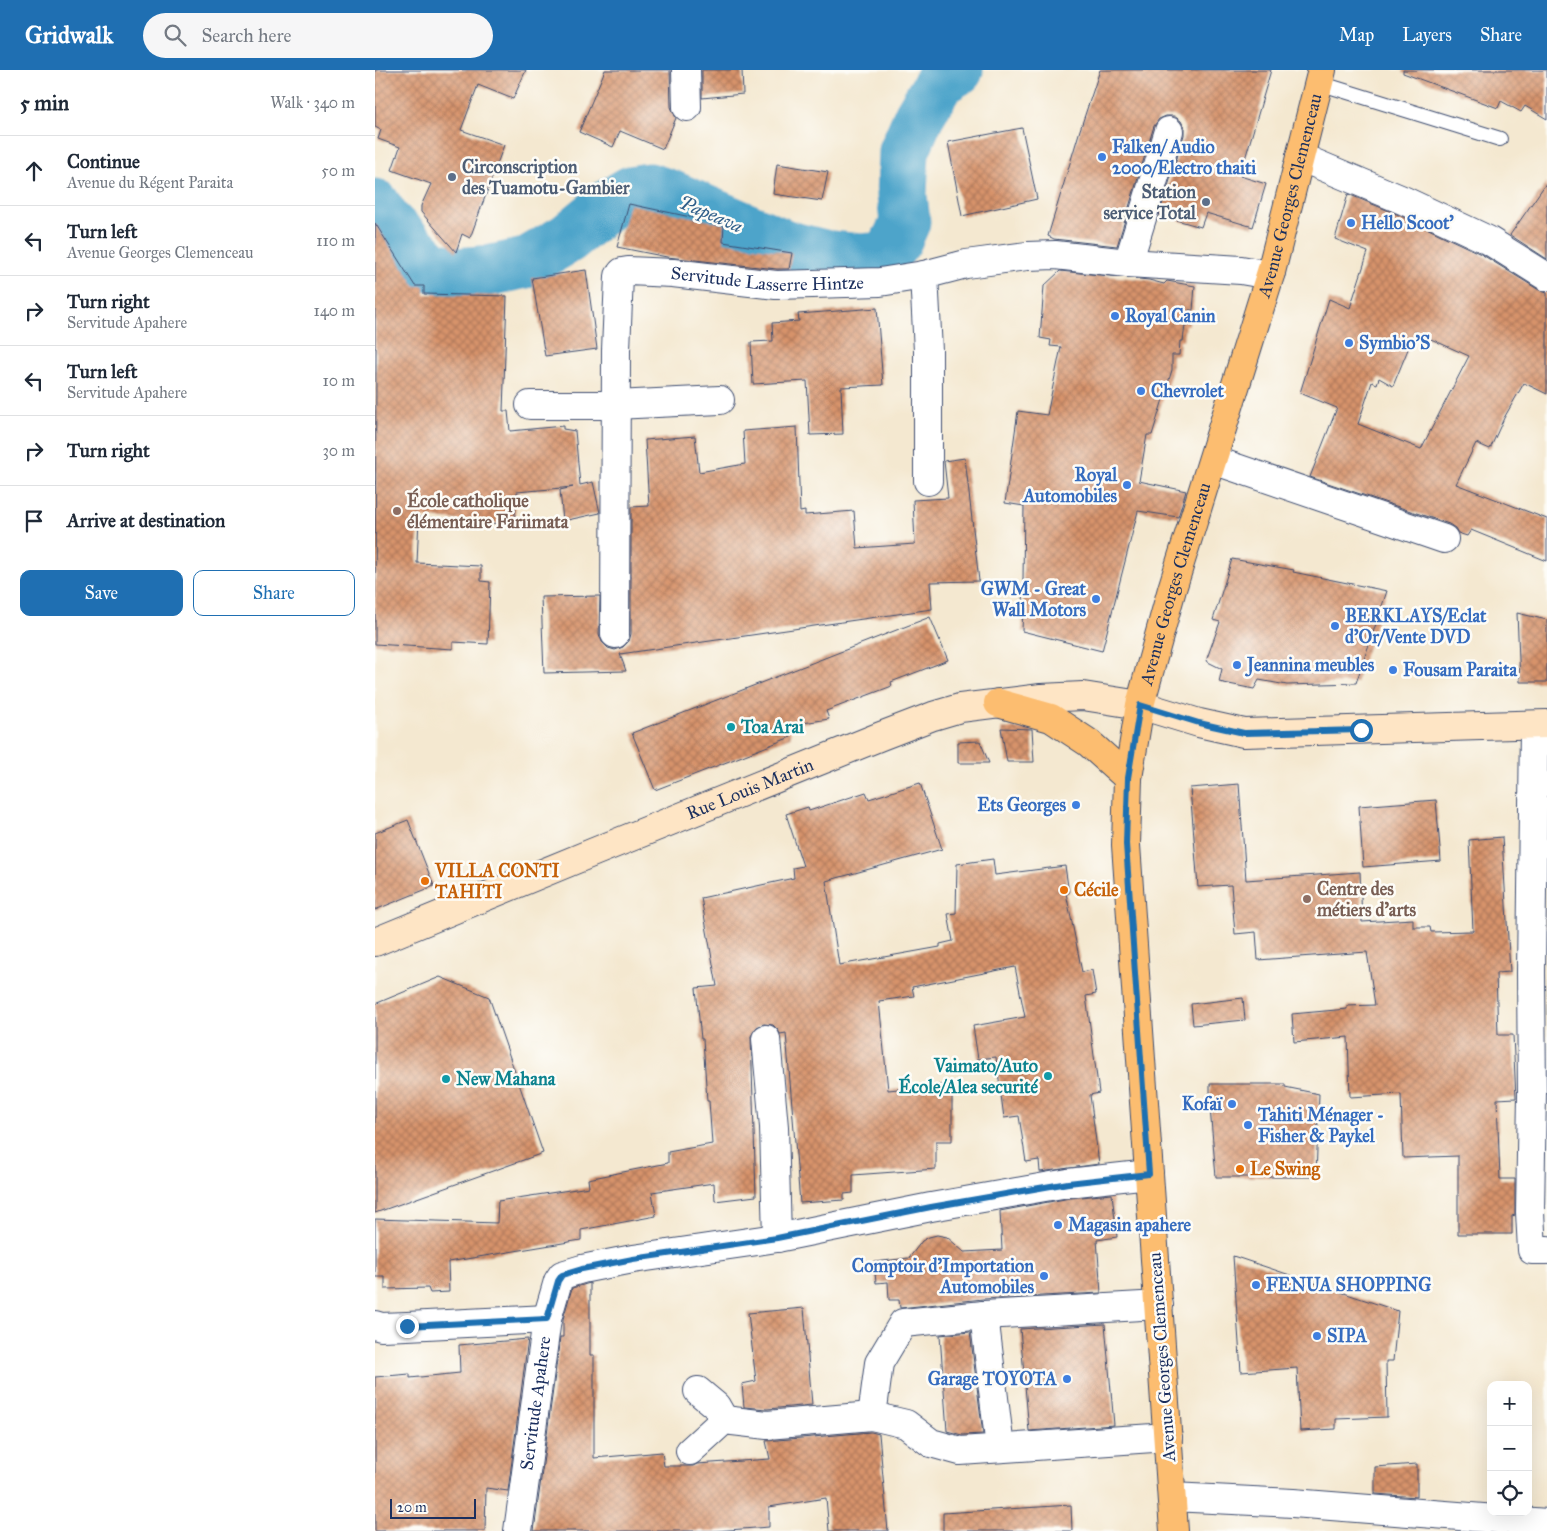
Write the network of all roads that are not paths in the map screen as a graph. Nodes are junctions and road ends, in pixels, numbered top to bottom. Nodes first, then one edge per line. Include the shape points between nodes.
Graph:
1 (686, 70) edge
2 (1321, 77) edge
3 (687, 107) dead end
4 (1169, 131) dead end
5 (1501, 139) dead end
6 (1300, 157) junction
7 (1128, 263) junction
8 (1271, 272) junction
9 (924, 275) junction
10 (1547, 278) edge
11 (720, 400) dead end
12 (530, 405) dead end
13 (615, 405) junction
14 (1213, 460) junction
15 (928, 481) dead end
16 (1444, 539) dead end
17 (615, 634) dead end
18 (998, 703) junction
19 (1140, 705) junction
20 (1540, 725) edge
21 (1128, 778) junction
22 (375, 942) edge
23 (766, 1039) dead end
24 (1149, 1174) junction
25 (777, 1238) junction
26 (1539, 1250) edge
27 (1159, 1305) junction
28 (984, 1315) junction
29 (547, 1319) junction
30 (375, 1324) edge
31 (698, 1391) dead end
32 (872, 1416) junction
33 (724, 1420) junction
34 (1168, 1437) junction
35 (1000, 1448) junction
36 (690, 1451) dead end
37 (1172, 1497) junction
38 (1547, 1523) edge
39 (518, 1531) edge
40 (1174, 1531) edge

1 - 3 street
2 - 5 lane
2 - 6 main road, Avenue Georges Clemenceau
4 - 7 street
6 - 8 main road, Avenue Georges Clemenceau
6 - 10 street via 1488,240
7 - 8 street, Servitude Lasserre Hintze
7 - 9 street, Servitude Lasserre Hintze via 1055,255 1027,256 966,264
8 - 14 main road, Avenue Georges Clemenceau
9 - 13 street, Servitude Lasserre Hintze via 880,282 776,285 673,273 622,272 618,285
9 - 15 street via 928,351
11 - 13 street
12 - 13 street
13 - 17 street, Servitude Lasserre Hintze
14 - 16 street
14 - 19 main road, Avenue Georges Clemenceau
18 - 19 main road, Rue Louis Martin via 1083,696
18 - 21 main road via 1051,718 1089,743
18 - 22 main road, Rue Louis Martin via 960,708 933,716
19 - 20 main road, Rue Louis Martin via 1244,733
19 - 21 main road, Avenue Georges Clemenceau
20 - 26 street via 1531,973 1530,1212
21 - 24 main road, Avenue Georges Clemenceau via 1126,844
23 - 25 street via 774,1126
24 - 25 street, Servitude Apahere via 1041,1188
24 - 27 main road, Avenue Georges Clemenceau
25 - 29 street, Servitude Apahere via 633,1259 562,1275
27 - 28 street
27 - 34 main road, Avenue Georges Clemenceau
28 - 32 street via 903,1323 879,1363
28 - 35 street
29 - 30 street via 381,1327
29 - 39 street, Servitude Apahere
31 - 33 street via 716,1406
32 - 33 street via 767,1425
32 - 35 street via 906,1424 931,1443 960,1451
33 - 36 street
34 - 35 street
34 - 37 main road, Avenue Georges Clemenceau
37 - 38 street
37 - 40 main road, Avenue Georges Clemenceau

